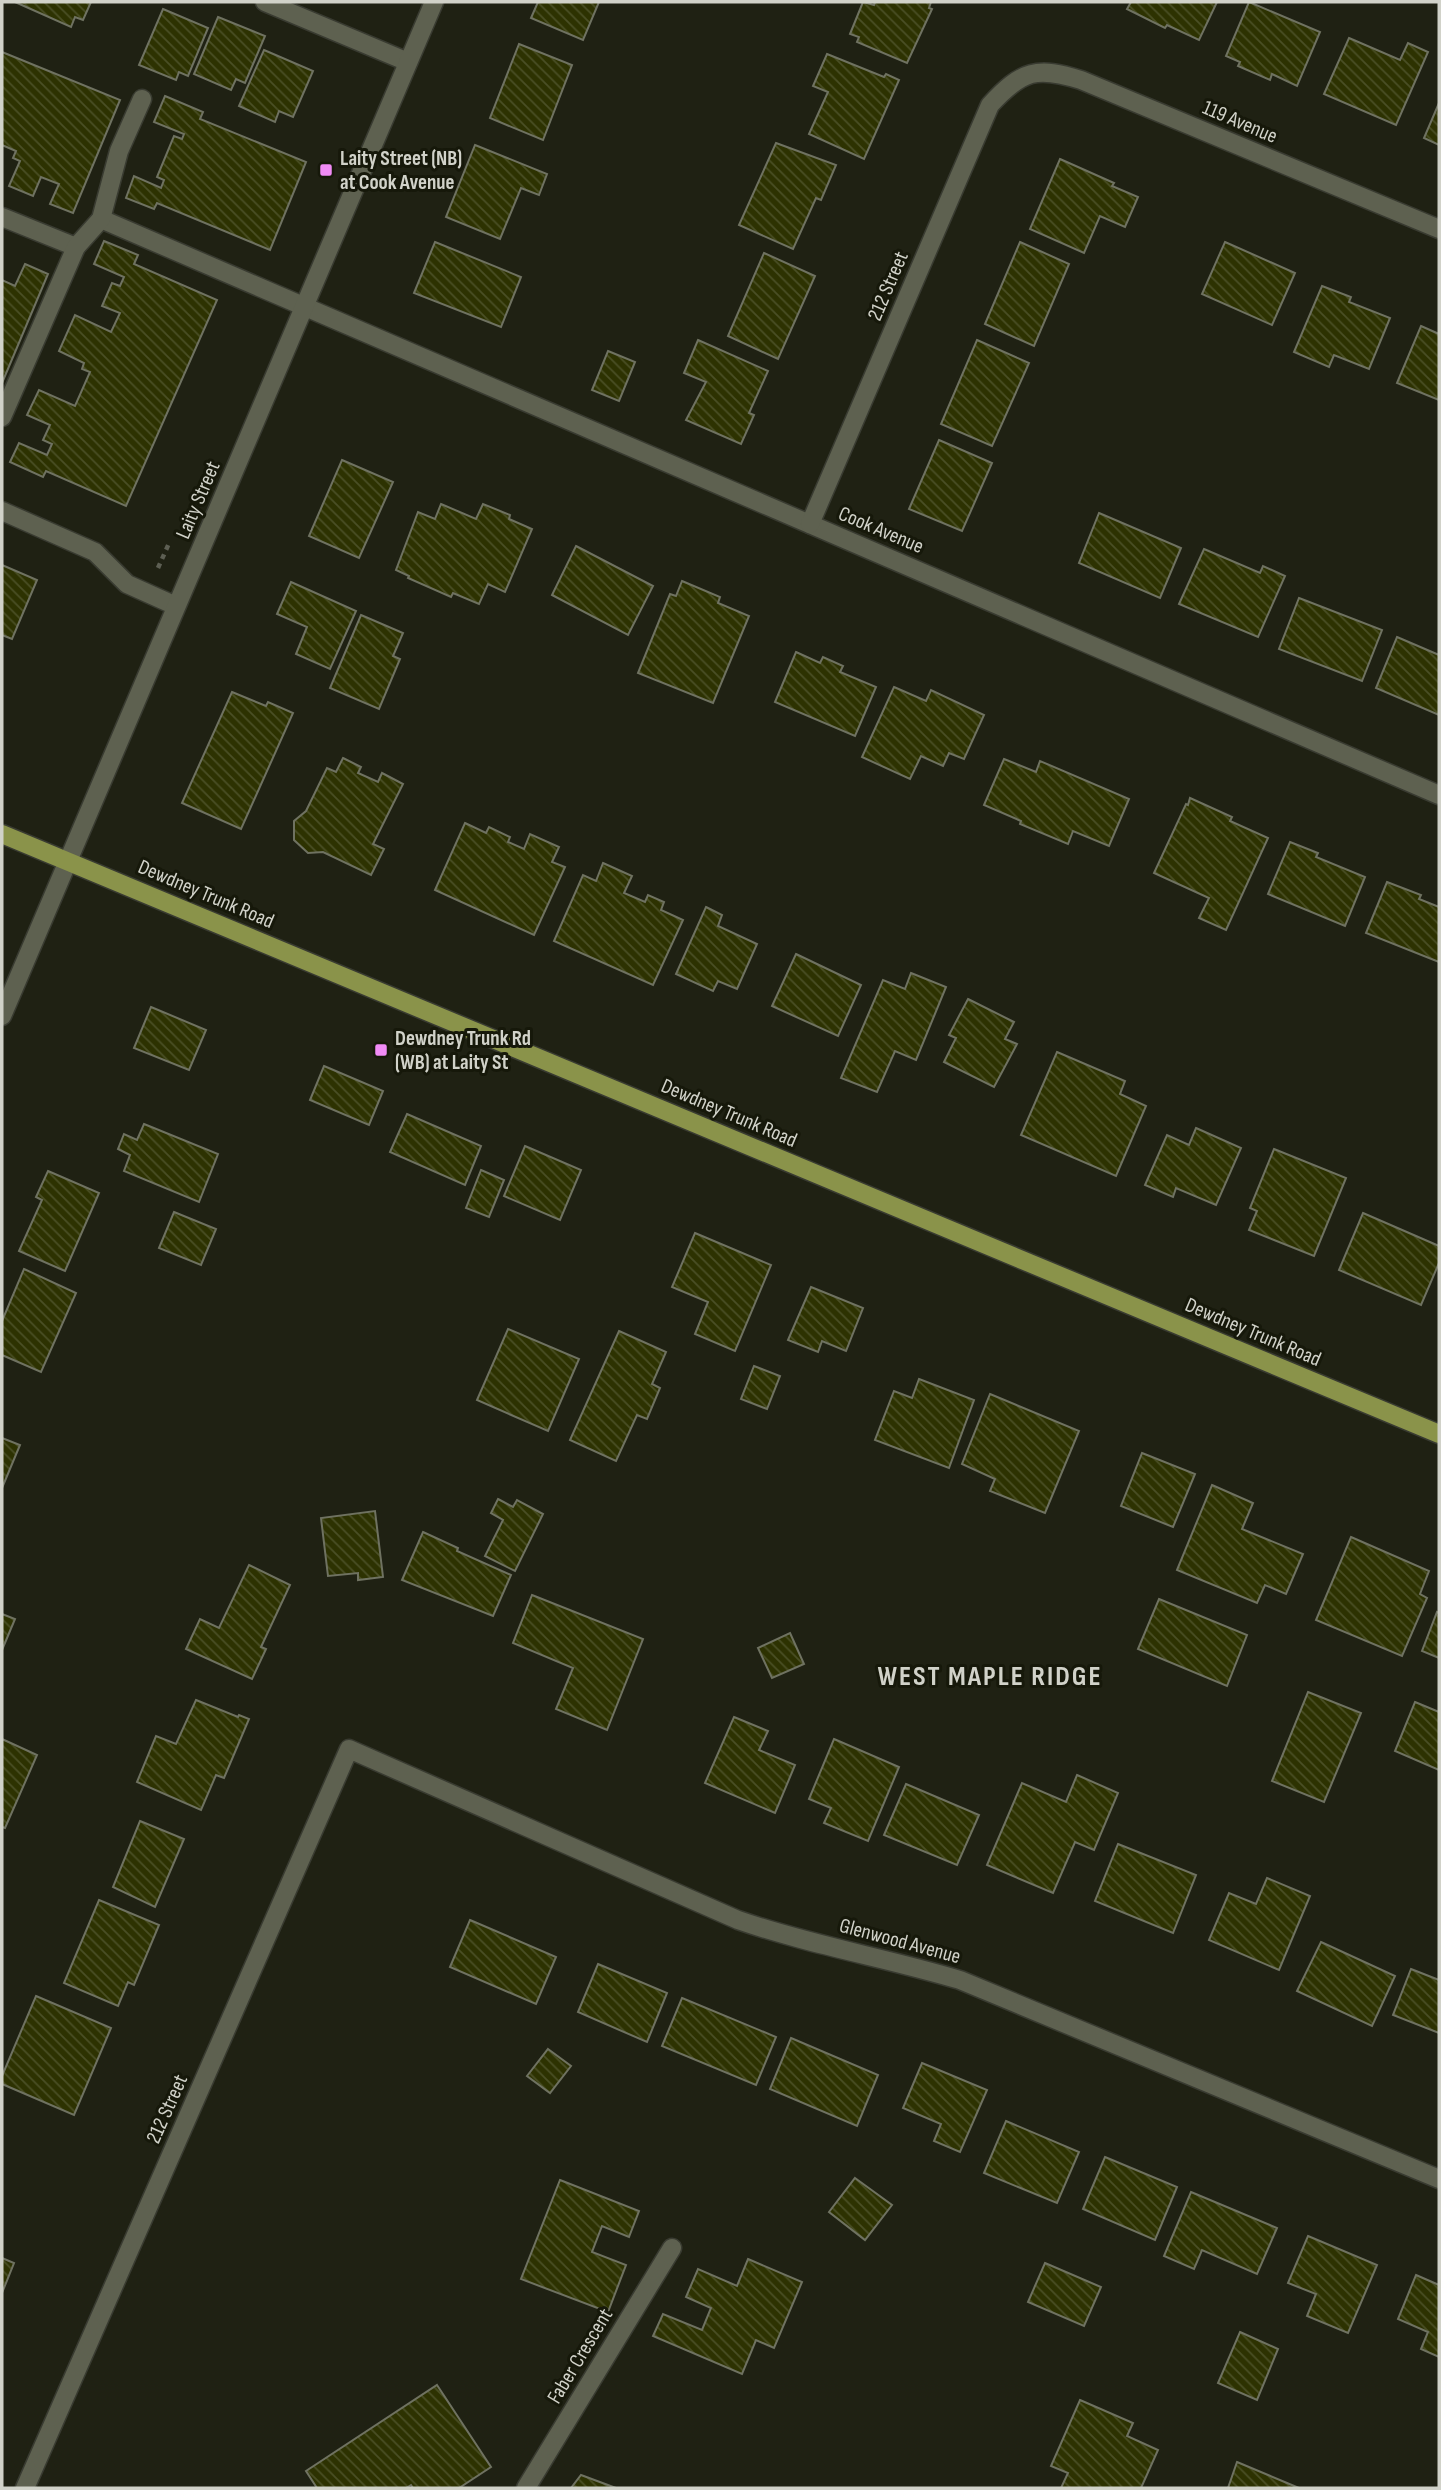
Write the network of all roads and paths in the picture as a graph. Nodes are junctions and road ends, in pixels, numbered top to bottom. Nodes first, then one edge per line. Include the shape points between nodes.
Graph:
1 (265, 2) edge
2 (435, 2) edge
3 (408, 62) junction
4 (1021, 77) joint
5 (142, 99) dead end
6 (2, 217) edge
7 (101, 219) junction
8 (1439, 229) edge
9 (76, 247) junction
10 (304, 309) junction
11 (2, 417) edge
12 (2, 511) edge
13 (810, 524) junction
14 (176, 606) junction
15 (1439, 795) edge
16 (2, 834) edge
17 (68, 862) junction
18 (2, 1016) edge
19 (1439, 1434) edge
20 (349, 1749) joint
21 (1439, 2179) edge
22 (672, 2248) dead end
23 (27, 2485) edge
24 (46, 2488) edge
25 (526, 2488) edge

1 - 3 street
2 - 3 street, Laity Street
3 - 10 street, Laity Street
4 - 8 street, 119 Avenue via 1051,71 1081,80
4 - 13 street, 212 Street via 990,105
5 - 7 street via 119,151
6 - 9 street
7 - 9 street
7 - 10 street, Cook Avenue
9 - 11 street
10 - 13 street, Cook Avenue
10 - 14 street, Laity Street
12 - 14 street via 95,552 127,583
13 - 15 street, Cook Avenue
14 - 17 street, Laity Street
16 - 17 main road, Dewdney Trunk Road
17 - 18 street, Laity Street
17 - 19 main road, Dewdney Trunk Road
20 - 21 street, Glenwood Avenue via 738,1920 960,1980
20 - 23 street, 212 Street
22 - 25 street, Faber Crescent
23 - 24 street

